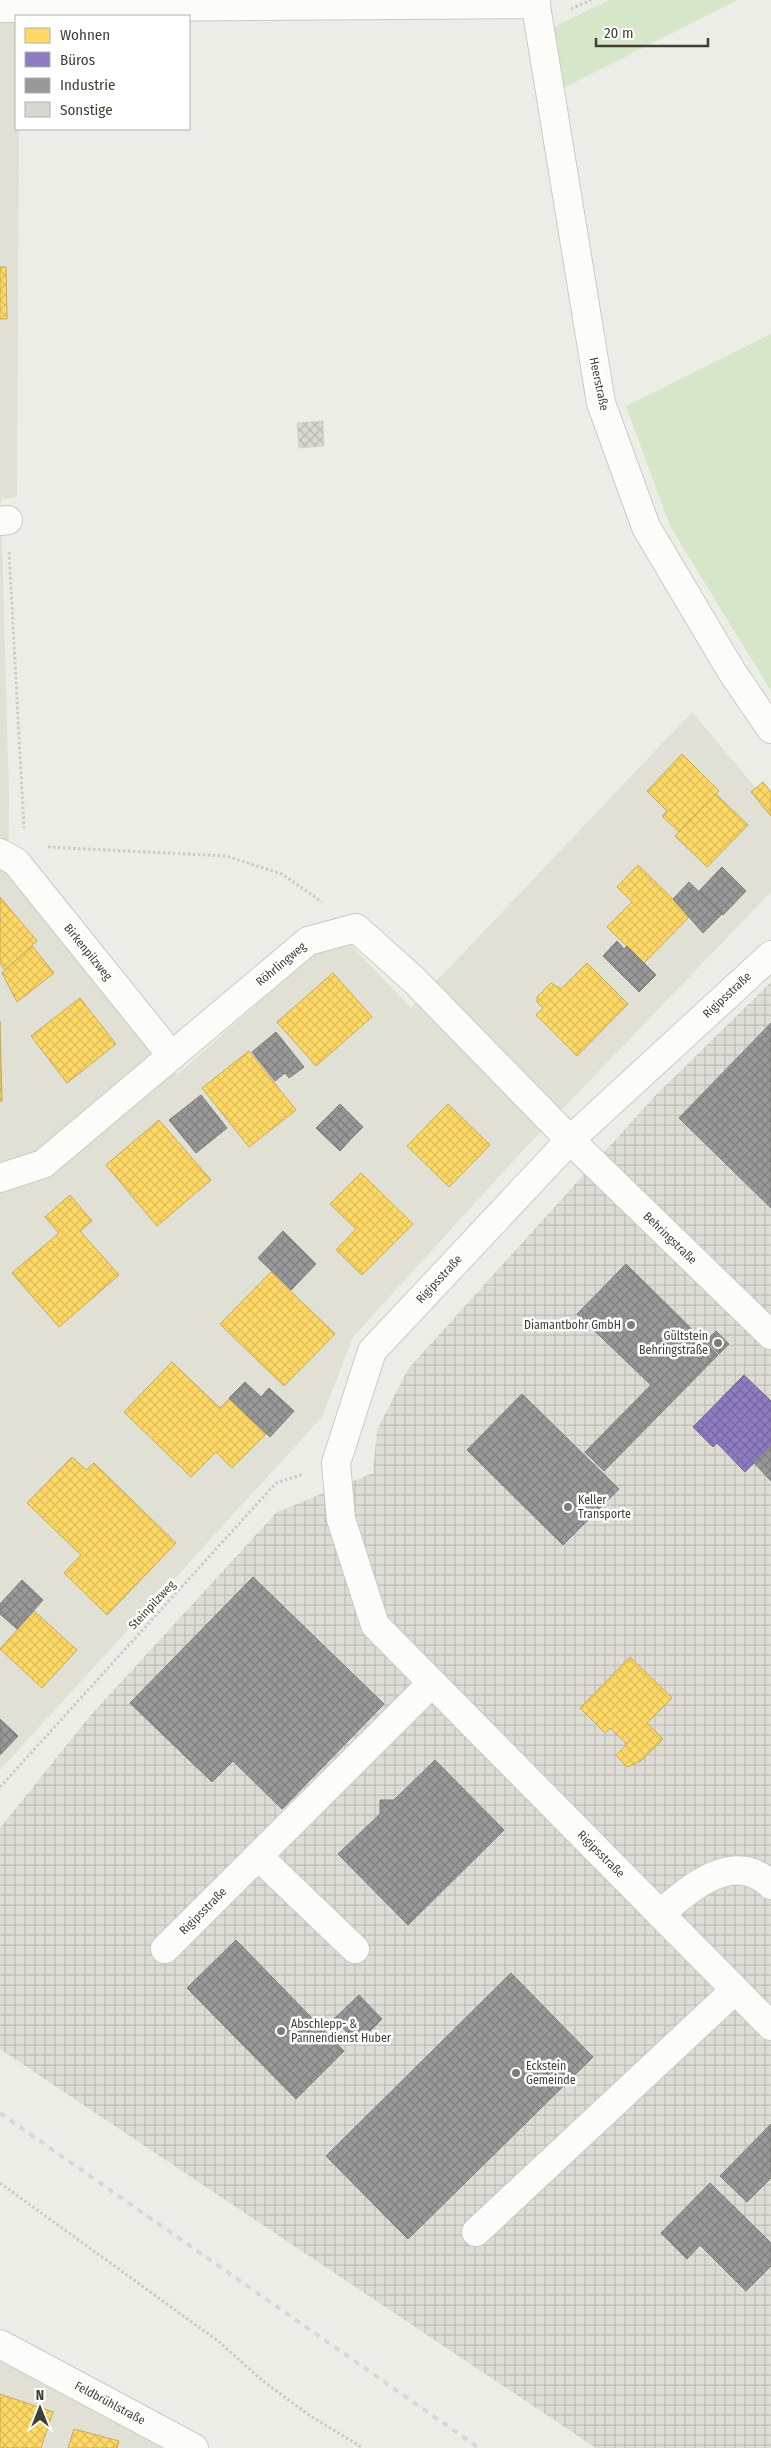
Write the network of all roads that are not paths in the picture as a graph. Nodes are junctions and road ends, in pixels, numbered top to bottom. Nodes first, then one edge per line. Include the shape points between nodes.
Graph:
1 (536, 2) edge
2 (0, 8) edge
3 (771, 729) edge
4 (0, 853) edge
5 (771, 955) edge
6 (172, 1056) junction
7 (570, 1140) junction
8 (0, 1178) edge
9 (771, 1335) edge
10 (432, 1683) junction
11 (258, 1856) junction
12 (771, 1885) edge
13 (660, 1914) junction
14 (165, 1949) dead end
15 (356, 1949) dead end
16 (735, 1990) junction
17 (771, 2026) edge
18 (476, 2232) dead end
19 (0, 2344) edge
20 (194, 2448) edge

1 - 2 street
1 - 3 street, Heerstraße via 601,403 646,527 732,672
4 - 6 street, Birkenpilzweg via 16,862
5 - 7 street, Rigipsstraße
6 - 7 street, Röhrlingweg via 308,941 356,928 414,980
6 - 8 street, Röhrlingweg via 43,1164
7 - 9 street, Behringstraße
7 - 10 street, Rigipsstraße via 372,1350 336,1464 341,1519 375,1625
10 - 11 street, Rigipsstraße
10 - 13 street, Rigipsstraße
11 - 14 street, Rigipsstraße
11 - 15 street
12 - 13 street via 760,1874 727,1870 690,1887
13 - 16 street, Rigipsstraße
16 - 17 street, Rigipsstraße
16 - 18 street
19 - 20 street, Feldbrühlstraße

